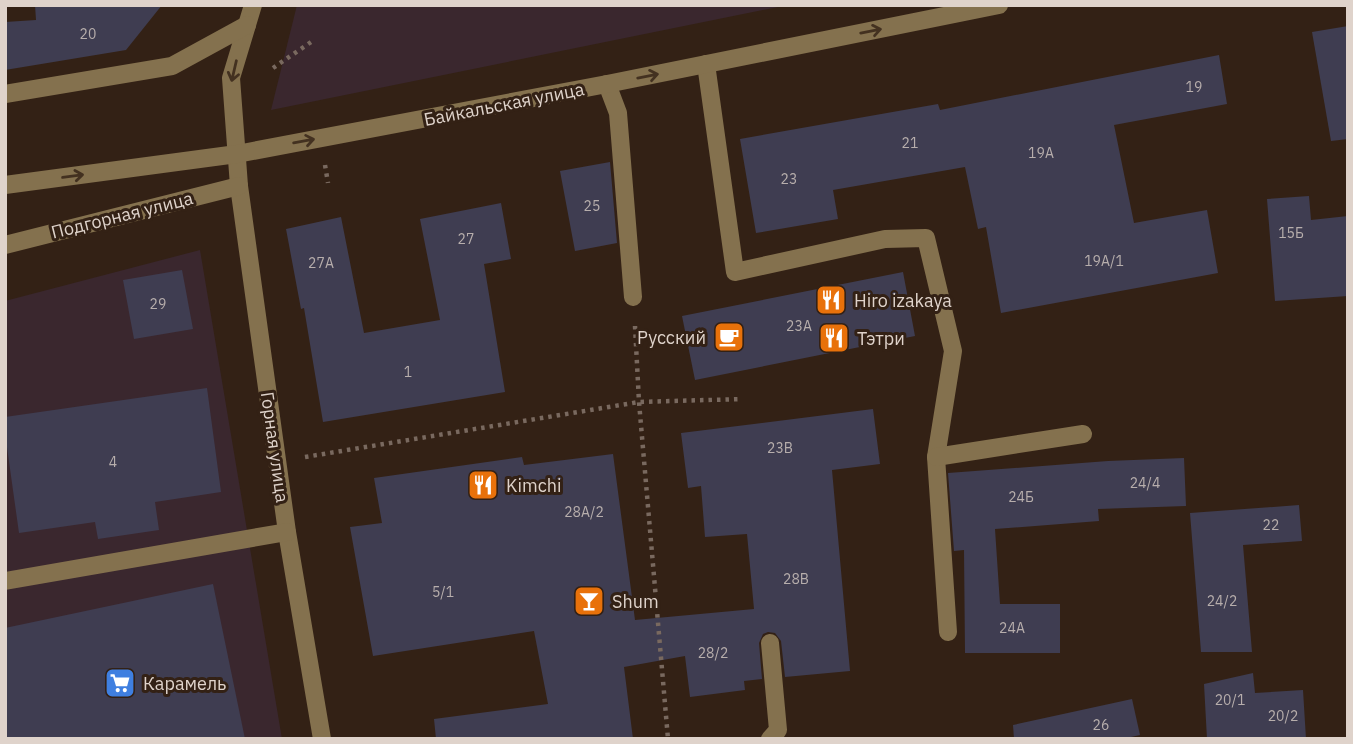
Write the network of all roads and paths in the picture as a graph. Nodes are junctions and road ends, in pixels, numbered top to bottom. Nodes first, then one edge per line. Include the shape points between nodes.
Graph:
1 (253, 5) edge
2 (999, 5) edge
3 (247, 25) junction
4 (311, 42) dead end
5 (706, 64) junction
6 (273, 68) dead end
7 (607, 84) junction
8 (5, 94) edge
9 (237, 154) junction
10 (5, 185) edge
11 (239, 186) junction
12 (5, 245) edge
13 (633, 297) joint
14 (742, 399) dead end
15 (639, 402) junction
16 (1083, 434) dead end
17 (936, 457) junction
18 (277, 461) junction
19 (287, 532) junction
20 (5, 581) edge
21 (948, 632) dead end
22 (770, 643) dead end
23 (322, 739) edge
24 (668, 739) edge
25 (770, 739) edge

1 - 3 street
5 -> 2 street, Байкальская улица
3 - 8 street via 172,66
3 -> 9 street via 231,78
4 - 6 path
7 -> 5 street, Байкальская улица
5 - 17 street via 735,272 885,239 926,238 953,351
9 -> 7 street, Байкальская улица
7 - 13 street via 618,113
10 -> 9 street, Байкальская улица
9 - 11 street, Горная улица
11 - 12 street, Подгорная улица
11 - 18 street, Горная улица
13 - 15 path
14 - 15 path
15 - 18 path
15 - 24 path
16 - 17 street
17 - 21 street
18 - 19 street, Горная улица
19 - 20 street
19 - 23 street, Горная улица
22 - 25 street via 778,730

